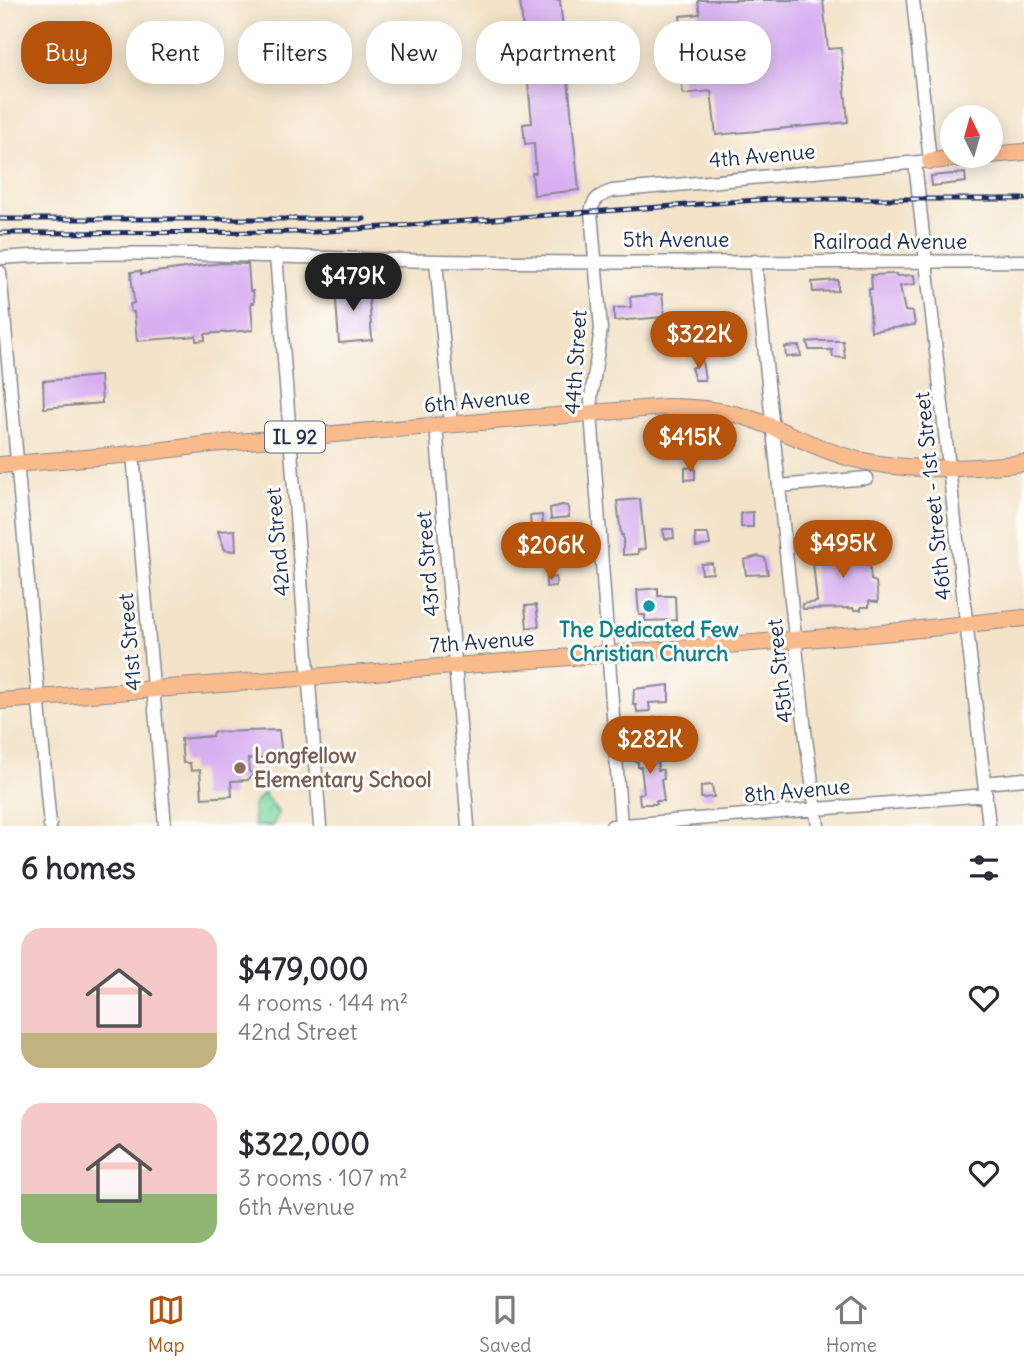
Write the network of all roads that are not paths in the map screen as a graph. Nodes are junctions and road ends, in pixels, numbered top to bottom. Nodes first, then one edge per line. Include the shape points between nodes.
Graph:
1 (913, 0) edge
2 (1024, 152) edge
3 (1003, 154) edge
4 (940, 160) edge
5 (922, 162) junction
6 (600, 196) joint
7 (276, 255) junction
8 (0, 258) edge
9 (436, 261) junction
10 (597, 261) junction
11 (755, 261) junction
12 (925, 261) junction
13 (1024, 261) edge
14 (0, 272) edge
15 (591, 412) junction
16 (443, 425) junction
17 (773, 427) junction
18 (289, 438) junction
19 (133, 454) junction
20 (1024, 463) edge
21 (18, 464) junction
22 (0, 465) edge
23 (949, 468) junction
24 (867, 478) dead end
25 (779, 486) junction
26 (1024, 618) edge
27 (967, 625) junction
28 (796, 639) junction
29 (608, 653) junction
30 (456, 665) junction
31 (309, 677) junction
32 (154, 688) junction
33 (38, 698) junction
34 (0, 701) edge
35 (1024, 779) edge
36 (985, 789) junction
37 (816, 809) junction
38 (50, 826) edge
39 (164, 826) edge
40 (320, 826) edge
41 (468, 826) edge
42 (612, 826) edge
43 (621, 826) edge
44 (818, 826) edge
45 (989, 826) edge

1 - 5 street, 46th Street - 1st Street
2 - 3 main road
4 - 5 main road
5 - 6 street, 4th Avenue via 612,191
5 - 12 street, 46th Street - 1st Street
6 - 10 street, 44th Street via 592,212
7 - 8 street, 5th Avenue via 119,252
7 - 9 street, 5th Avenue
7 - 18 street, 42nd Street
9 - 10 street, 5th Avenue
9 - 16 street, 43rd Street
10 - 11 street, 5th Avenue
10 - 15 street, 44th Street via 601,329
11 - 12 street, Railroad Avenue
11 - 17 street, 45th Street
12 - 13 street, Railroad Avenue
12 - 23 street, 46th Street - 1st Street
14 - 21 street
15 - 16 main road, 6th Avenue / IL 92
15 - 17 main road, 6th Avenue / IL 92 via 702,408
15 - 29 street, 44th Street
16 - 18 main road, 6th Avenue / IL 92
16 - 30 street, 43rd Street
17 - 23 main road, 6th Avenue / IL 92 via 865,461
17 - 25 street, 45th Street
18 - 19 main road, 6th Avenue / IL 92
18 - 31 street, 42nd Street
19 - 21 main road, 6th Avenue / IL 92
19 - 32 street, 41st Street
20 - 23 main road, IL 92
21 - 22 main road, 6th Avenue / IL 92
21 - 33 street
23 - 27 street, 46th Street - 1st Street
24 - 25 street
25 - 28 street, 45th Street
26 - 27 main road
27 - 28 main road, 7th Avenue
27 - 36 street, 46th Street - 1st Street
28 - 29 main road, 7th Avenue
28 - 37 street, 45th Street
29 - 30 main road, 7th Avenue
29 - 43 street, 44th Street
30 - 31 main road, 7th Avenue
30 - 41 street, 43rd Street
31 - 32 main road, 7th Avenue
31 - 40 street, 42nd Street
32 - 33 main road, 7th Avenue
32 - 39 street, 41st Street
33 - 34 main road, 7th Avenue
33 - 38 street
35 - 36 street
36 - 37 street, 8th Avenue
36 - 45 street, 46th Street - 1st Street
37 - 43 street, 8th Avenue
37 - 44 street, 45th Street
42 - 43 street, 8th Avenue

